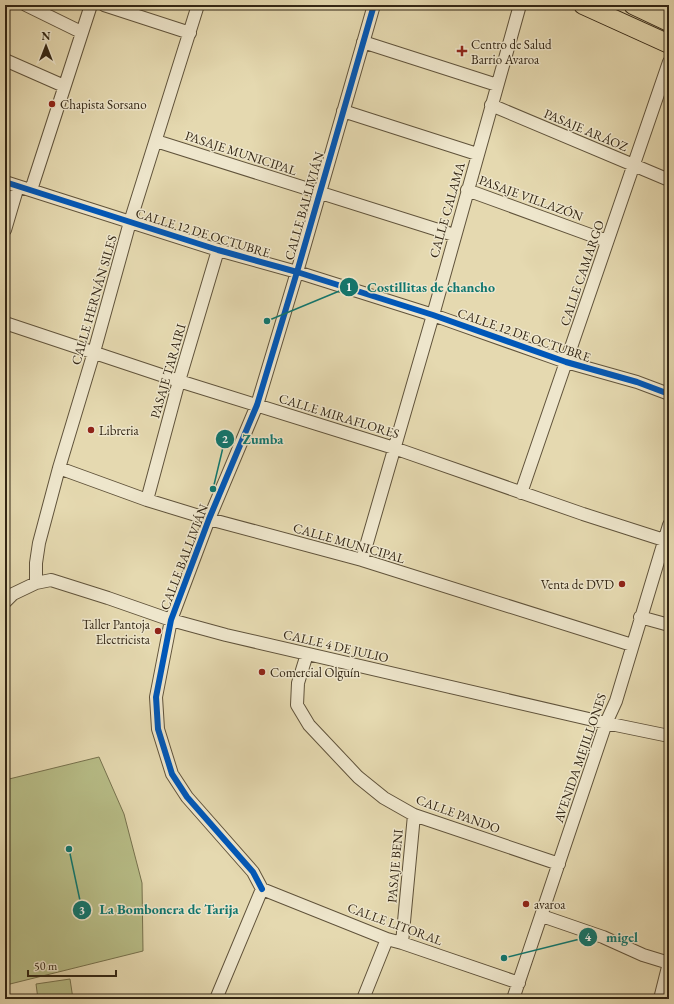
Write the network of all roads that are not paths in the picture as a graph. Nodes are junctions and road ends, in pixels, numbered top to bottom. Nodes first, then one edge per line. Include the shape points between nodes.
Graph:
1 (26, 5) edge
2 (91, 5) edge
3 (104, 5) edge
4 (198, 5) edge
5 (374, 5) edge
6 (520, 5) edge
7 (583, 5) edge
8 (633, 5) edge
9 (669, 22) edge
10 (82, 32) junction
11 (190, 33) junction
12 (363, 42) junction
13 (669, 44) edge
14 (5, 60) edge
15 (669, 62) edge
16 (497, 85) junction
17 (64, 86) junction
18 (492, 105) junction
19 (343, 111) junction
20 (156, 141) junction
21 (477, 154) junction
22 (634, 165) junction
23 (669, 180) edge
24 (5, 182) edge
25 (18, 186) junction
26 (31, 190) junction
27 (467, 190) junction
28 (320, 193) junction
29 (130, 222) junction
30 (5, 230) edge
31 (454, 235) junction
32 (608, 241) junction
33 (218, 250) junction
34 (297, 272) junction
35 (433, 315) junction
36 (5, 323) edge
37 (94, 352) junction
38 (566, 362) junction
39 (179, 381) junction
40 (669, 394) edge
41 (257, 405) junction
42 (394, 448) junction
43 (59, 468) junction
44 (521, 493) junction
45 (147, 500) junction
46 (209, 519) junction
47 (669, 524) edge
48 (664, 540) junction
49 (362, 560) junction
50 (36, 583) junction
51 (8, 595) edge
52 (640, 618) junction
53 (171, 620) junction
54 (669, 625) edge
55 (632, 644) junction
56 (307, 654) junction
57 (606, 723) junction
58 (669, 736) edge
59 (414, 815) junction
60 (559, 864) junction
61 (262, 889) junction
62 (542, 916) junction
63 (387, 939) junction
64 (402, 943) junction
65 (669, 963) edge
66 (519, 983) junction
67 (216, 999) edge
68 (363, 999) edge
69 (513, 999) edge
70 (660, 999) edge

1 - 10 street
2 - 10 street
3 - 11 street
4 - 11 street, CALLE HERNÁN SILES
5 - 12 street, CALLE BALLIVIÁN
6 - 16 street, CALLE CALAMA
7 - 13 highway
8 - 9 highway
10 - 17 street
11 - 20 street, CALLE HERNÁN SILES
12 - 16 street
12 - 19 street, CALLE BALLIVIÁN
14 - 17 street
15 - 22 street, CALLE CAMARGO
16 - 18 street, CALLE CALAMA
17 - 26 street
18 - 21 street, CALLE CALAMA
18 - 22 street, PASAJE ARÁOZ
19 - 21 street, PASAJE VILLAZÓN
19 - 28 street, CALLE BALLIVIÁN
20 - 28 street, PASAJE MUNICIPAL
20 - 29 street, CALLE HERNÁN SILES
21 - 27 street, CALLE CALAMA
22 - 23 street, PASAJE ARÁOZ
22 - 32 street, CALLE CAMARGO
24 - 25 street, CALLE 12 DE OCTUBRE
25 - 26 street, CALLE 12 DE OCTUBRE
25 - 30 street
26 - 29 street, CALLE 12 DE OCTUBRE
27 - 31 street, CALLE CALAMA
27 - 32 street, PASAJE VILLAZÓN
28 - 31 street, PASAJE MUNICIPAL
28 - 34 street, CALLE BALLIVIÁN
29 - 33 street, CALLE 12 DE OCTUBRE
29 - 37 street, CALLE HERNÁN SILES
31 - 35 street, CALLE CALAMA
32 - 38 street, CALLE CAMARGO
33 - 34 street, CALLE 12 DE OCTUBRE
33 - 39 street, PASAJE TARAIRI
34 - 35 street, CALLE 12 DE OCTUBRE
34 - 41 street, CALLE BALLIVIÁN
35 - 38 street, CALLE 12 DE OCTUBRE
35 - 42 street, CALLE CALAMA
36 - 37 street, CALLE MIRAFLORES
37 - 39 street, CALLE MIRAFLORES
37 - 43 street, CALLE HERNÁN SILES
38 - 40 street, CALLE 12 DE OCTUBRE
38 - 44 street, CALLE CAMARGO
39 - 41 street, CALLE MIRAFLORES
39 - 45 street, PASAJE TARAIRI
41 - 42 street, CALLE MIRAFLORES
41 - 46 street, CALLE BALLIVIÁN
42 - 44 street, CALLE MIRAFLORES
42 - 49 street, CALLE CALAMA
43 - 45 street, CALLE MUNICIPAL
43 - 50 street, CALLE HERNÁN SILES via 39,543
44 - 48 street, CALLE MIRAFLORES
45 - 46 street, CALLE MUNICIPAL
46 - 49 street, CALLE MUNICIPAL
46 - 53 street, CALLE BALLIVIÁN
47 - 48 street, AVENIDA MEJILLONES
48 - 52 street, AVENIDA MEJILLONES
49 - 55 street, CALLE MUNICIPAL
50 - 51 street, CALLE 4 DE JULIO
50 - 53 street, CALLE 4 DE JULIO via 50,580
52 - 54 street
52 - 55 street, AVENIDA MEJILLONES
53 - 56 street, CALLE 4 DE JULIO
53 - 61 street, CALLE BALLIVIÁN via 156,697 158,730 172,774 187,797 253,872
55 - 57 street, AVENIDA MEJILLONES via 616,701
56 - 57 street, CALLE 4 DE JULIO
56 - 59 street, CALLE PANDO via 298,684 297,705 309,725 358,777 384,798
57 - 58 street, CALLE 4 DE JULIO
57 - 60 street, AVENIDA MEJILLONES
59 - 60 street, CALLE PANDO
59 - 64 street, PASAJE BENI
60 - 62 street, AVENIDA MEJILLONES
61 - 63 street, CALLE LITORAL
61 - 67 street
62 - 65 street
62 - 66 street, AVENIDA MEJILLONES
63 - 64 street, CALLE LITORAL
63 - 68 street
64 - 66 street, CALLE LITORAL
65 - 70 street
66 - 69 street, AVENIDA MEJILLONES

